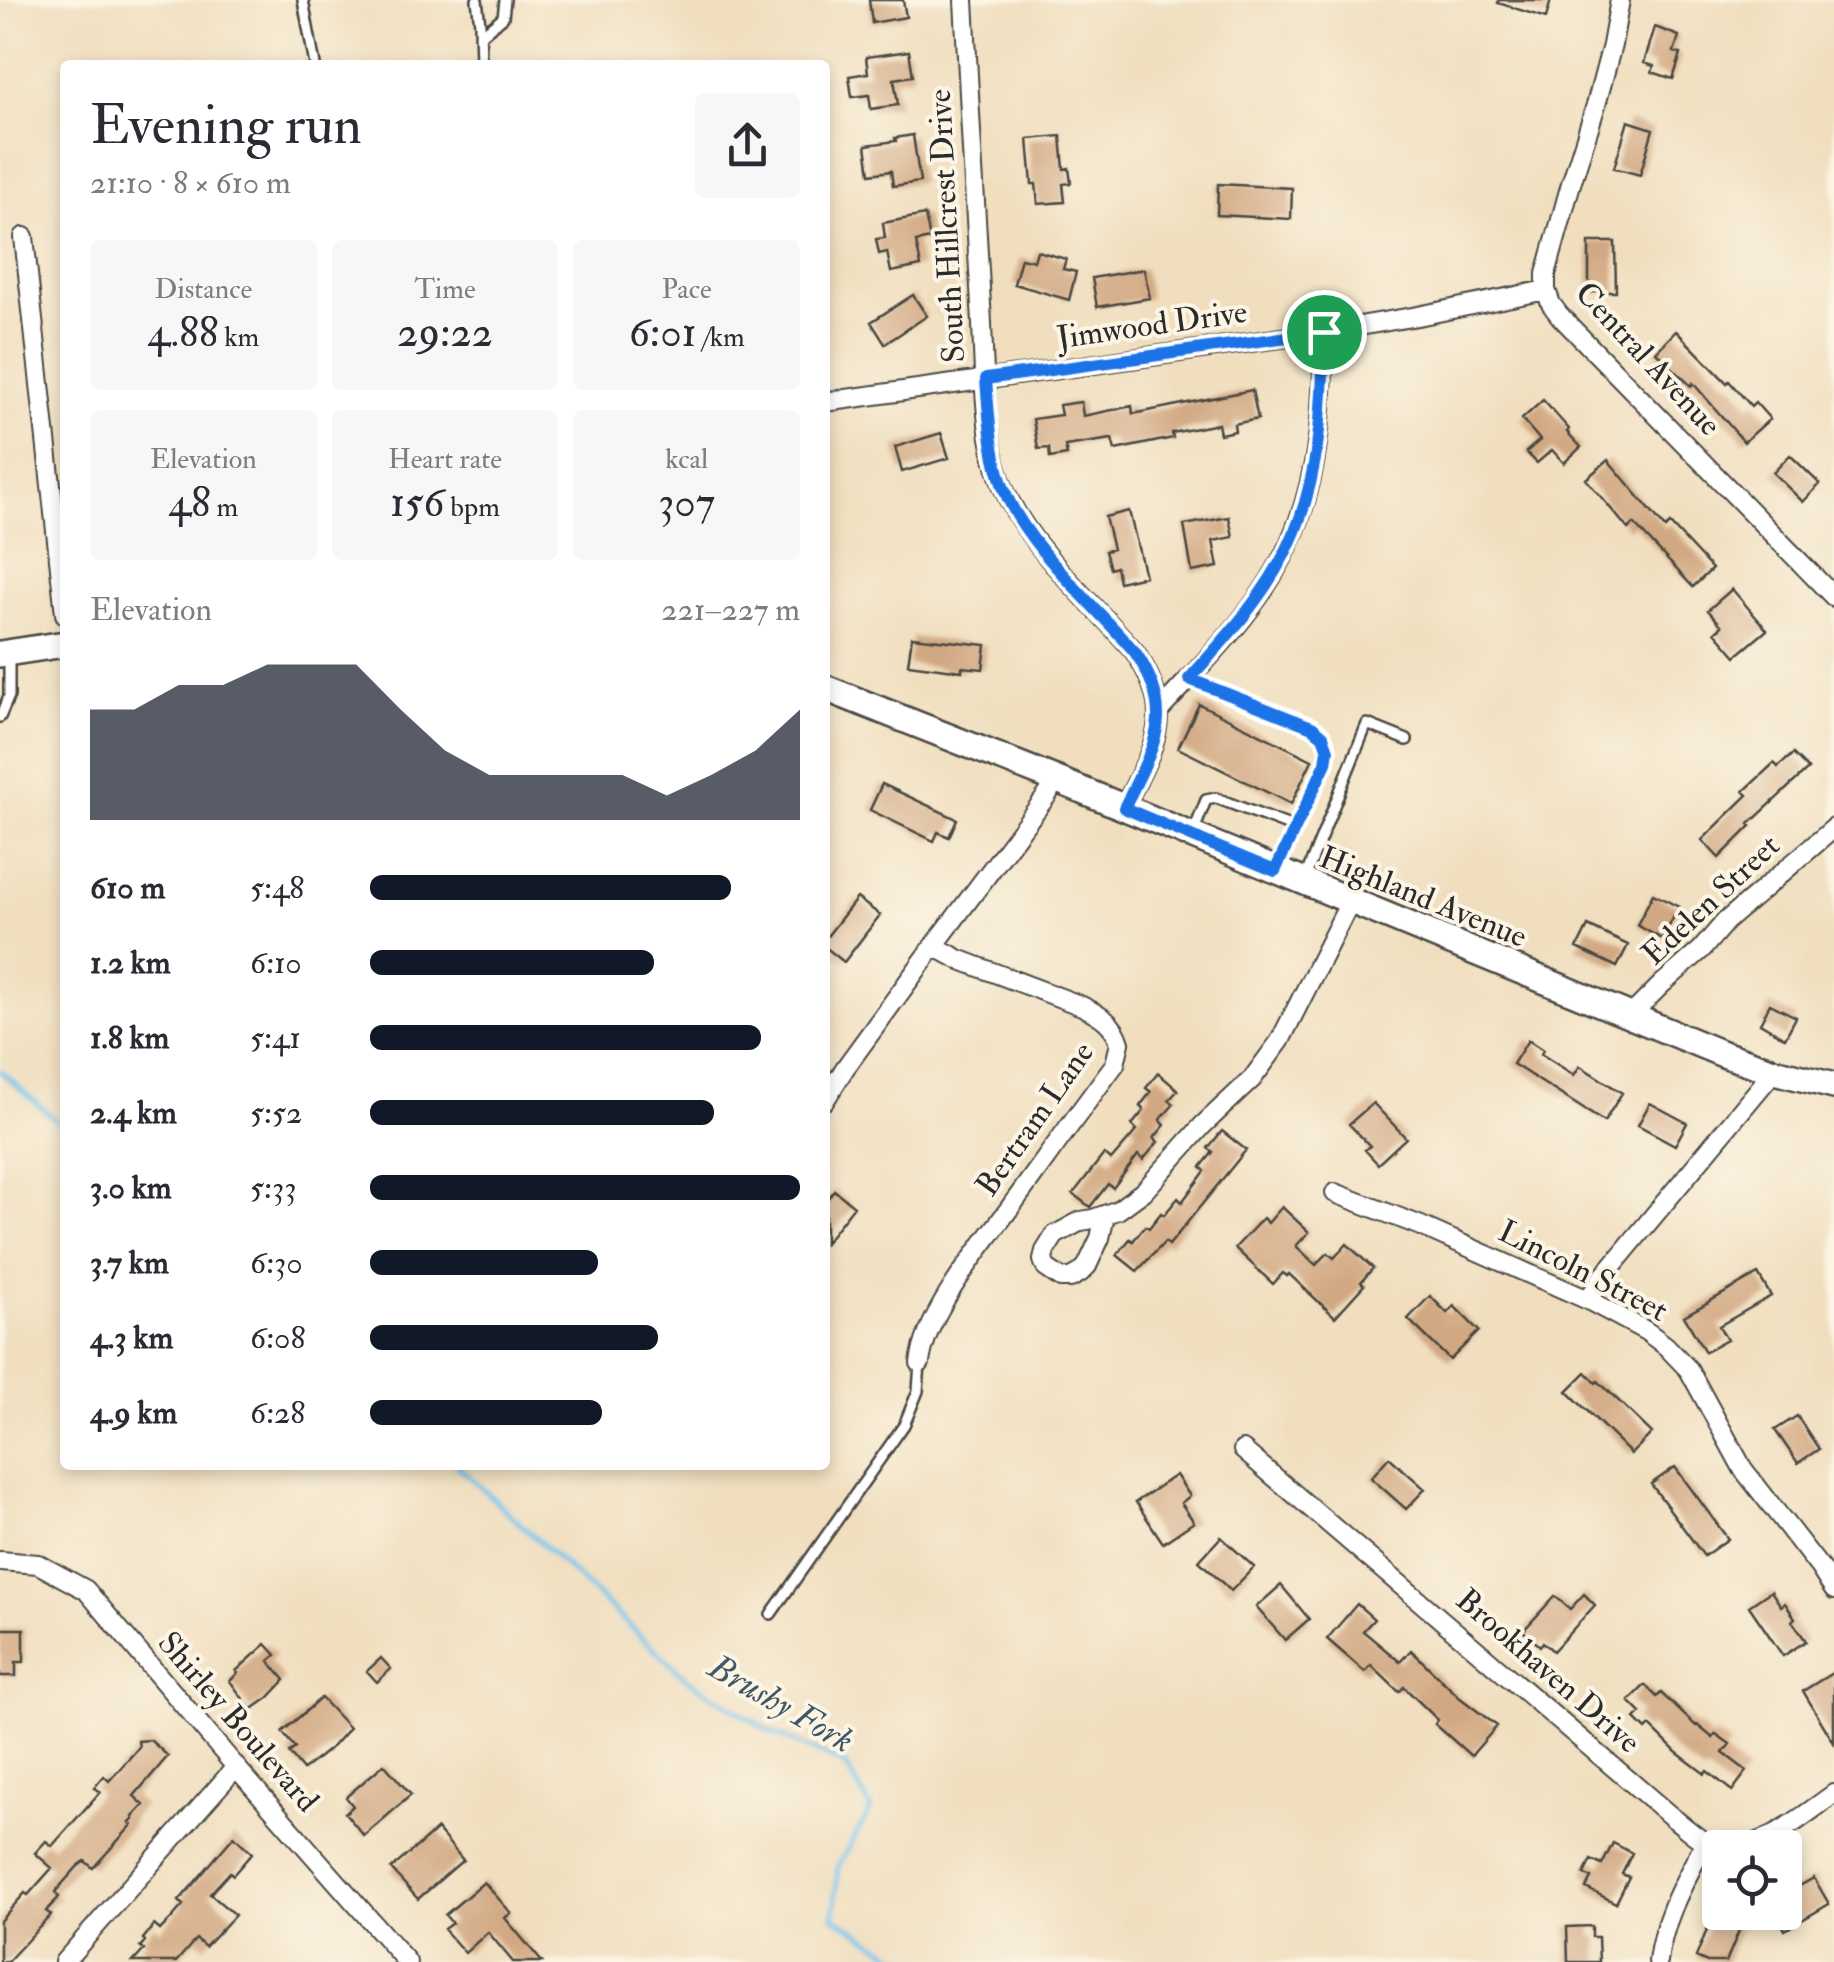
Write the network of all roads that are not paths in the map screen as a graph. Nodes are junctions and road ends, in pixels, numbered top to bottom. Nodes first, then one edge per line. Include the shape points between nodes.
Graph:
1 (303, 0) edge
2 (477, 0) edge
3 (505, 0) edge
4 (964, 0) edge
5 (1620, 0) edge
6 (480, 36) junction
7 (314, 60) edge
8 (481, 60) edge
9 (24, 237) dead end
10 (1546, 290) junction
11 (1324, 332) junction
12 (986, 379) junction
13 (830, 401) edge
14 (60, 568) edge
15 (1834, 597) edge
16 (60, 645) edge
17 (4, 653) edge
18 (1189, 679) junction
19 (830, 690) edge
20 (1159, 712) junction
21 (0, 717) edge
22 (1408, 740) dead end
23 (1054, 779) junction
24 (1124, 808) junction
25 (1295, 828) junction
26 (1834, 828) edge
27 (1192, 836) junction
28 (1275, 871) junction
29 (1302, 882) junction
30 (1350, 902) junction
31 (934, 946) junction
32 (1629, 1017) junction
33 (1774, 1072) junction
34 (1834, 1086) edge
35 (830, 1092) edge
36 (1335, 1193) dead end
37 (1105, 1216) dead end
38 (1588, 1300) junction
39 (920, 1363) joint
40 (1244, 1450) dead end
41 (0, 1561) edge
42 (1834, 1590) edge
43 (771, 1614) dead end
44 (236, 1767) junction
45 (1834, 1794) edge
46 (1780, 1830) edge
47 (1702, 1840) edge
48 (1702, 1848) edge
49 (64, 1962) edge
50 (406, 1962) edge
51 (1658, 1962) edge

1 - 7 lane
2 - 6 lane
3 - 6 lane via 504,17
4 - 12 street, South Hillcrest Drive
5 - 10 street, Central Avenue
6 - 8 lane
9 - 14 street
10 - 11 street, Jimwood Drive
10 - 15 street, Central Avenue via 1560,316
11 - 12 street, Jimwood Drive
11 - 18 street via 1319,438 1290,543 1248,610
12 - 13 street, Jimwood Drive
12 - 20 street, South Hillcrest Drive via 992,444 1007,496 1039,545 1142,662
16 - 17 main road
17 - 21 lane via 9,696
18 - 20 street
18 - 25 lane via 1323,736 1326,763
19 - 23 main road, Highland Avenue
20 - 24 street via 1152,750
22 - 29 lane via 1367,724
23 - 24 main road, Highland Avenue
23 - 31 street
24 - 27 main road, Highland Avenue
25 - 27 lane via 1216,798 1206,800
25 - 28 lane
26 - 32 street, Edelen Street
27 - 28 main road, Highland Avenue
28 - 29 main road, Highland Avenue
29 - 30 main road, Highland Avenue
30 - 32 main road, Highland Avenue
30 - 37 street via 1271,1055 1157,1179
31 - 35 street
31 - 39 street, Bertram Lane via 1082,1006 1111,1024 1120,1043 1115,1064 938,1313
32 - 33 main road, Highland Avenue
33 - 34 main road, Highland Avenue
33 - 38 street
36 - 38 street, Lincoln Street
38 - 42 street, Lincoln Street via 1646,1331 1688,1370 1743,1469
39 - 43 lane via 918,1391 904,1425
40 - 47 street, Brookhaven Drive
41 - 44 street, Shirley Boulevard via 38,1564 86,1590
44 - 49 street
44 - 50 street, Shirley Boulevard
45 - 46 street
48 - 51 street via 1668,1916

